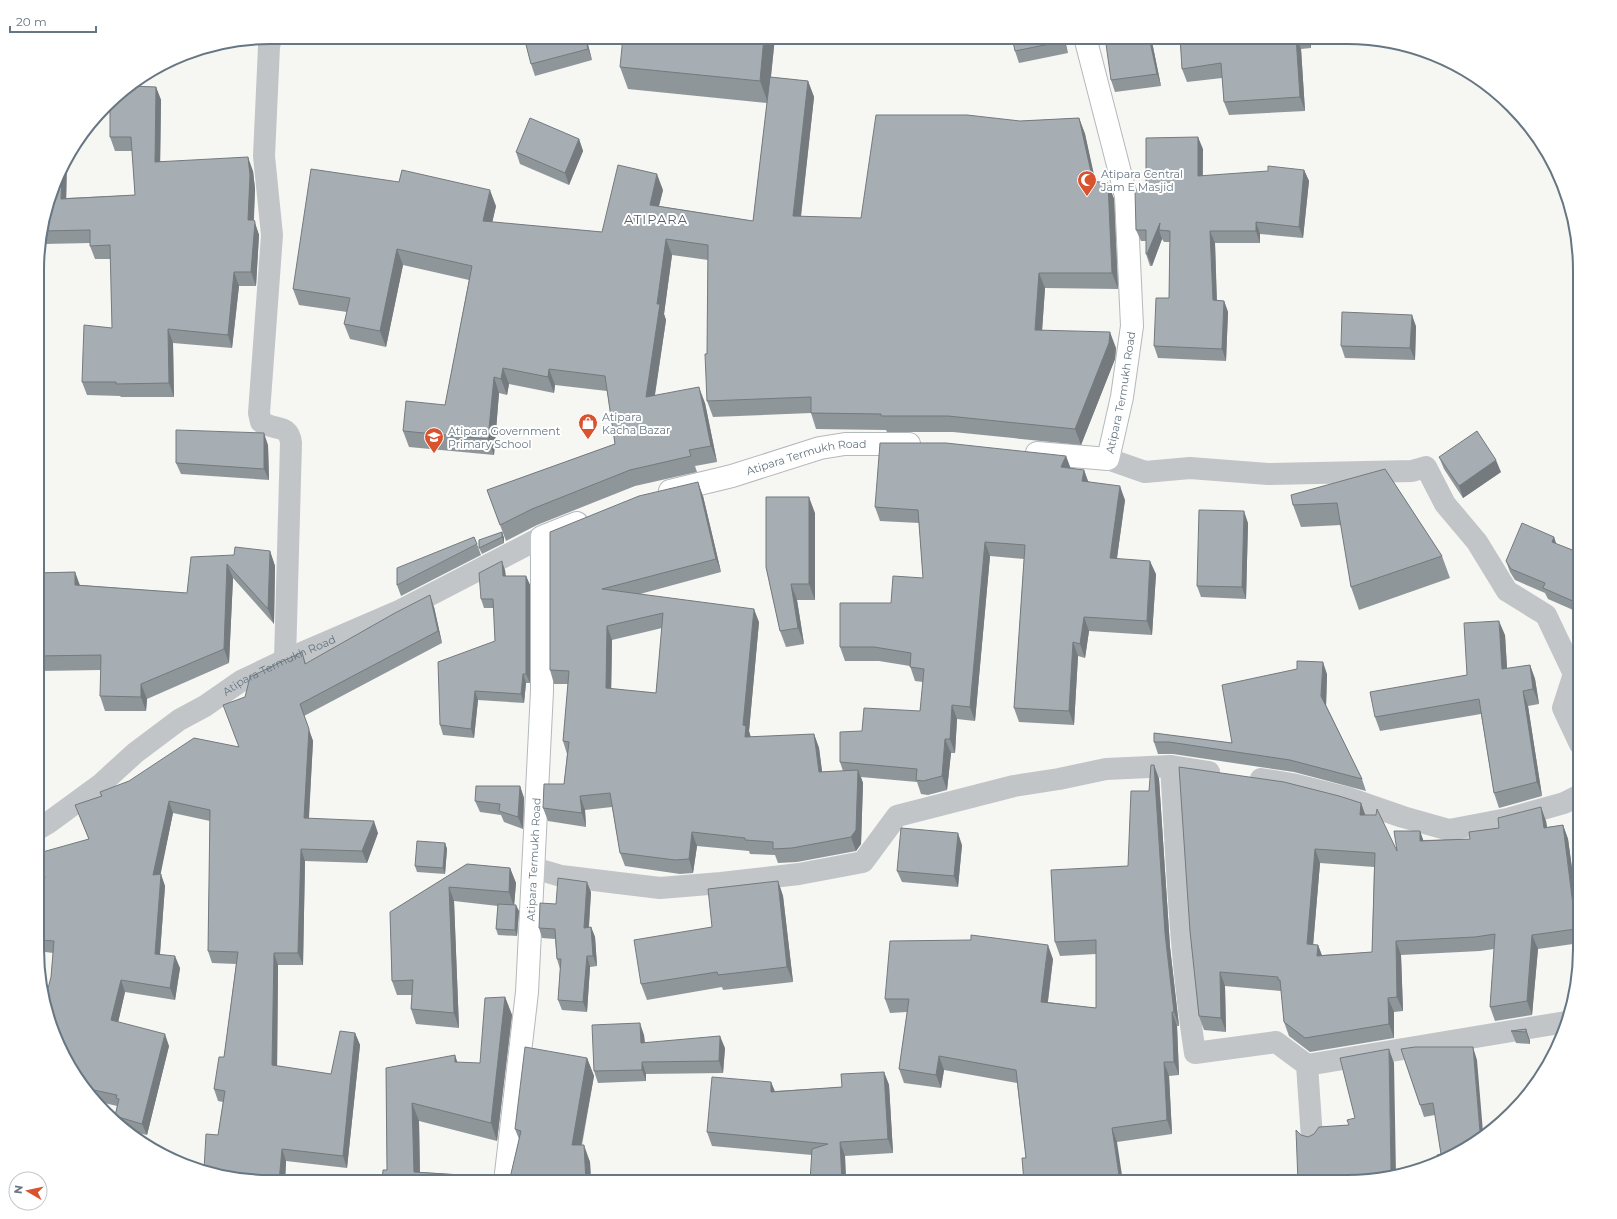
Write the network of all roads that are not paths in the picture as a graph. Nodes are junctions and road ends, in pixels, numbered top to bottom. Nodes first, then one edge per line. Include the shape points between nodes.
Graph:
1 (271, 44) edge
2 (1087, 44) edge
3 (928, 444) edge
4 (1016, 451) edge
5 (1108, 459) junction
6 (648, 496) edge
7 (598, 514) edge
8 (542, 537) junction
9 (285, 660) junction
10 (1573, 672) edge
11 (1573, 677) edge
12 (1573, 729) edge
13 (1171, 766) junction
14 (1573, 798) edge
15 (44, 825) edge
16 (534, 868) junction
17 (1561, 1023) edge
18 (1307, 1065) junction
19 (1312, 1138) edge
20 (506, 1175) edge

1 - 9 street via 264,156 272,235 259,413 261,422 267,427 285,430 291,435
2 - 5 main road, Atipara Termukh Road via 1126,196 1132,326 1122,397
3 - 6 main road, Atipara Termukh Road via 845,444 820,448 732,476
4 - 5 main road, Atipara Termukh Road
5 - 10 street via 1145,472 1190,468 1268,474 1412,471 1426,467 1445,504 1477,542 1507,591 1546,615
7 - 8 main road, Atipara Termukh Road
8 - 9 street, Atipara Termukh Road via 401,610
8 - 16 main road, Atipara Termukh Road via 542,691
9 - 15 street, Atipara Termukh Road via 241,681 179,720 135,752 100,785
11 - 12 street via 1563,708
13 - 14 street via 1292,784 1348,798 1449,830 1506,819
13 - 16 street via 1106,769 1014,786 897,816 863,862 799,874 660,888 561,876
13 - 18 street via 1181,945 1195,1053 1276,1042
16 - 20 main road, Atipara Termukh Road via 527,992
17 - 18 street
18 - 19 street

